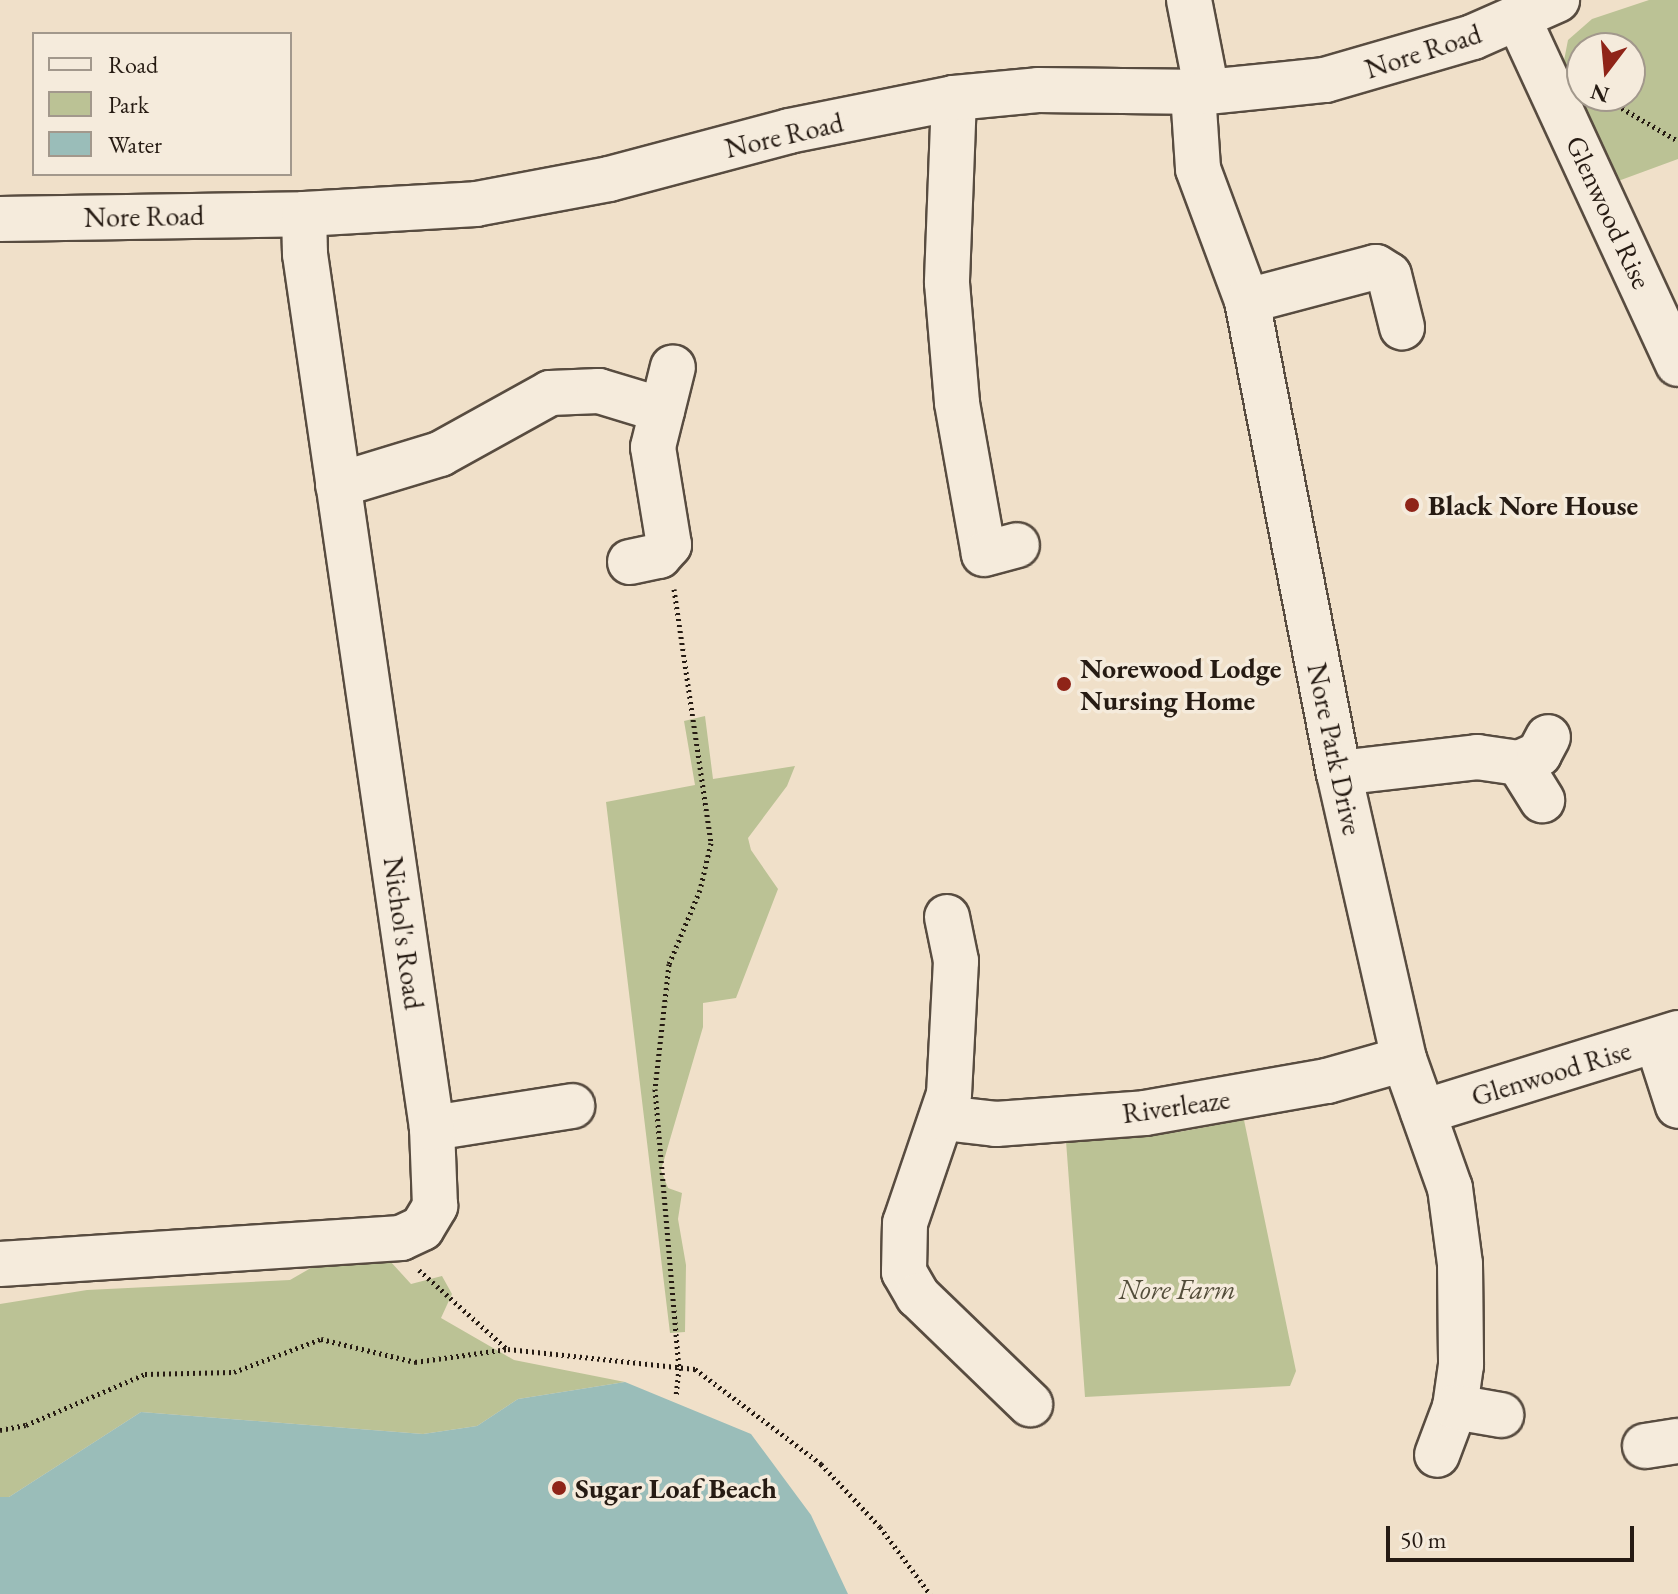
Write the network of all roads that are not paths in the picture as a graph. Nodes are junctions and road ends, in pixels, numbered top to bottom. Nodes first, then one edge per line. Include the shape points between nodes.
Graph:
1 (1189, 0) edge
2 (1557, 0) edge
3 (1518, 18) junction
4 (1200, 93) junction
5 (954, 98) junction
6 (304, 214) junction
7 (0, 219) edge
8 (1247, 301) junction
9 (1402, 327) dead end
10 (1678, 364) edge
11 (673, 367) dead end
12 (662, 410) junction
13 (338, 485) junction
14 (1017, 545) dead end
15 (649, 555) road end
16 (1339, 773) junction
17 (1542, 800) dead end
18 (947, 917) dead end
19 (1668, 1037) edge
20 (1404, 1059) junction
21 (572, 1106) dead end
22 (1678, 1106) edge
23 (1423, 1112) junction
24 (944, 1118) junction
25 (432, 1128) junction
26 (0, 1264) edge
27 (1026, 1384) dead end
28 (1455, 1407) junction
29 (1501, 1415) dead end
30 (1437, 1455) dead end

1 - 4 street, Nore Park Drive
2 - 3 street, Nore Road
3 - 4 street, Nore Road via 1375,69
3 - 10 street, Glenwood Rise
4 - 5 street, Nore Road via 1038,90
4 - 8 street, Nore Park Drive via 1198,169
5 - 6 street, Nore Road via 789,131 544,192 476,204
5 - 14 street via 947,283 957,403 984,554
6 - 7 street, Nore Road
6 - 13 street, Nichol's Road
8 - 9 street via 1376,267 1389,275
8 - 16 street, Nore Park Drive
11 - 12 street
12 - 13 street via 599,391 550,393 440,454
12 - 15 street via 653,447
13 - 25 street, Nichol's Road
16 - 17 street via 1534,750
16 - 20 street, Nore Park Drive
18 - 24 street via 969,959
19 - 22 street
19 - 23 street, Glenwood Rise
20 - 23 street, Nore Park Drive
20 - 24 street, Riverleaze via 1327,1081 1145,1113 996,1124
21 - 25 street
23 - 28 street, Nore Park Drive via 1450,1188 1458,1242 1461,1365
24 - 27 street via 905,1223 904,1272 918,1296
25 - 26 street, Nichol's Road via 437,1199 422,1228 401,1238
28 - 29 street
28 - 30 street, Nore Park Drive

